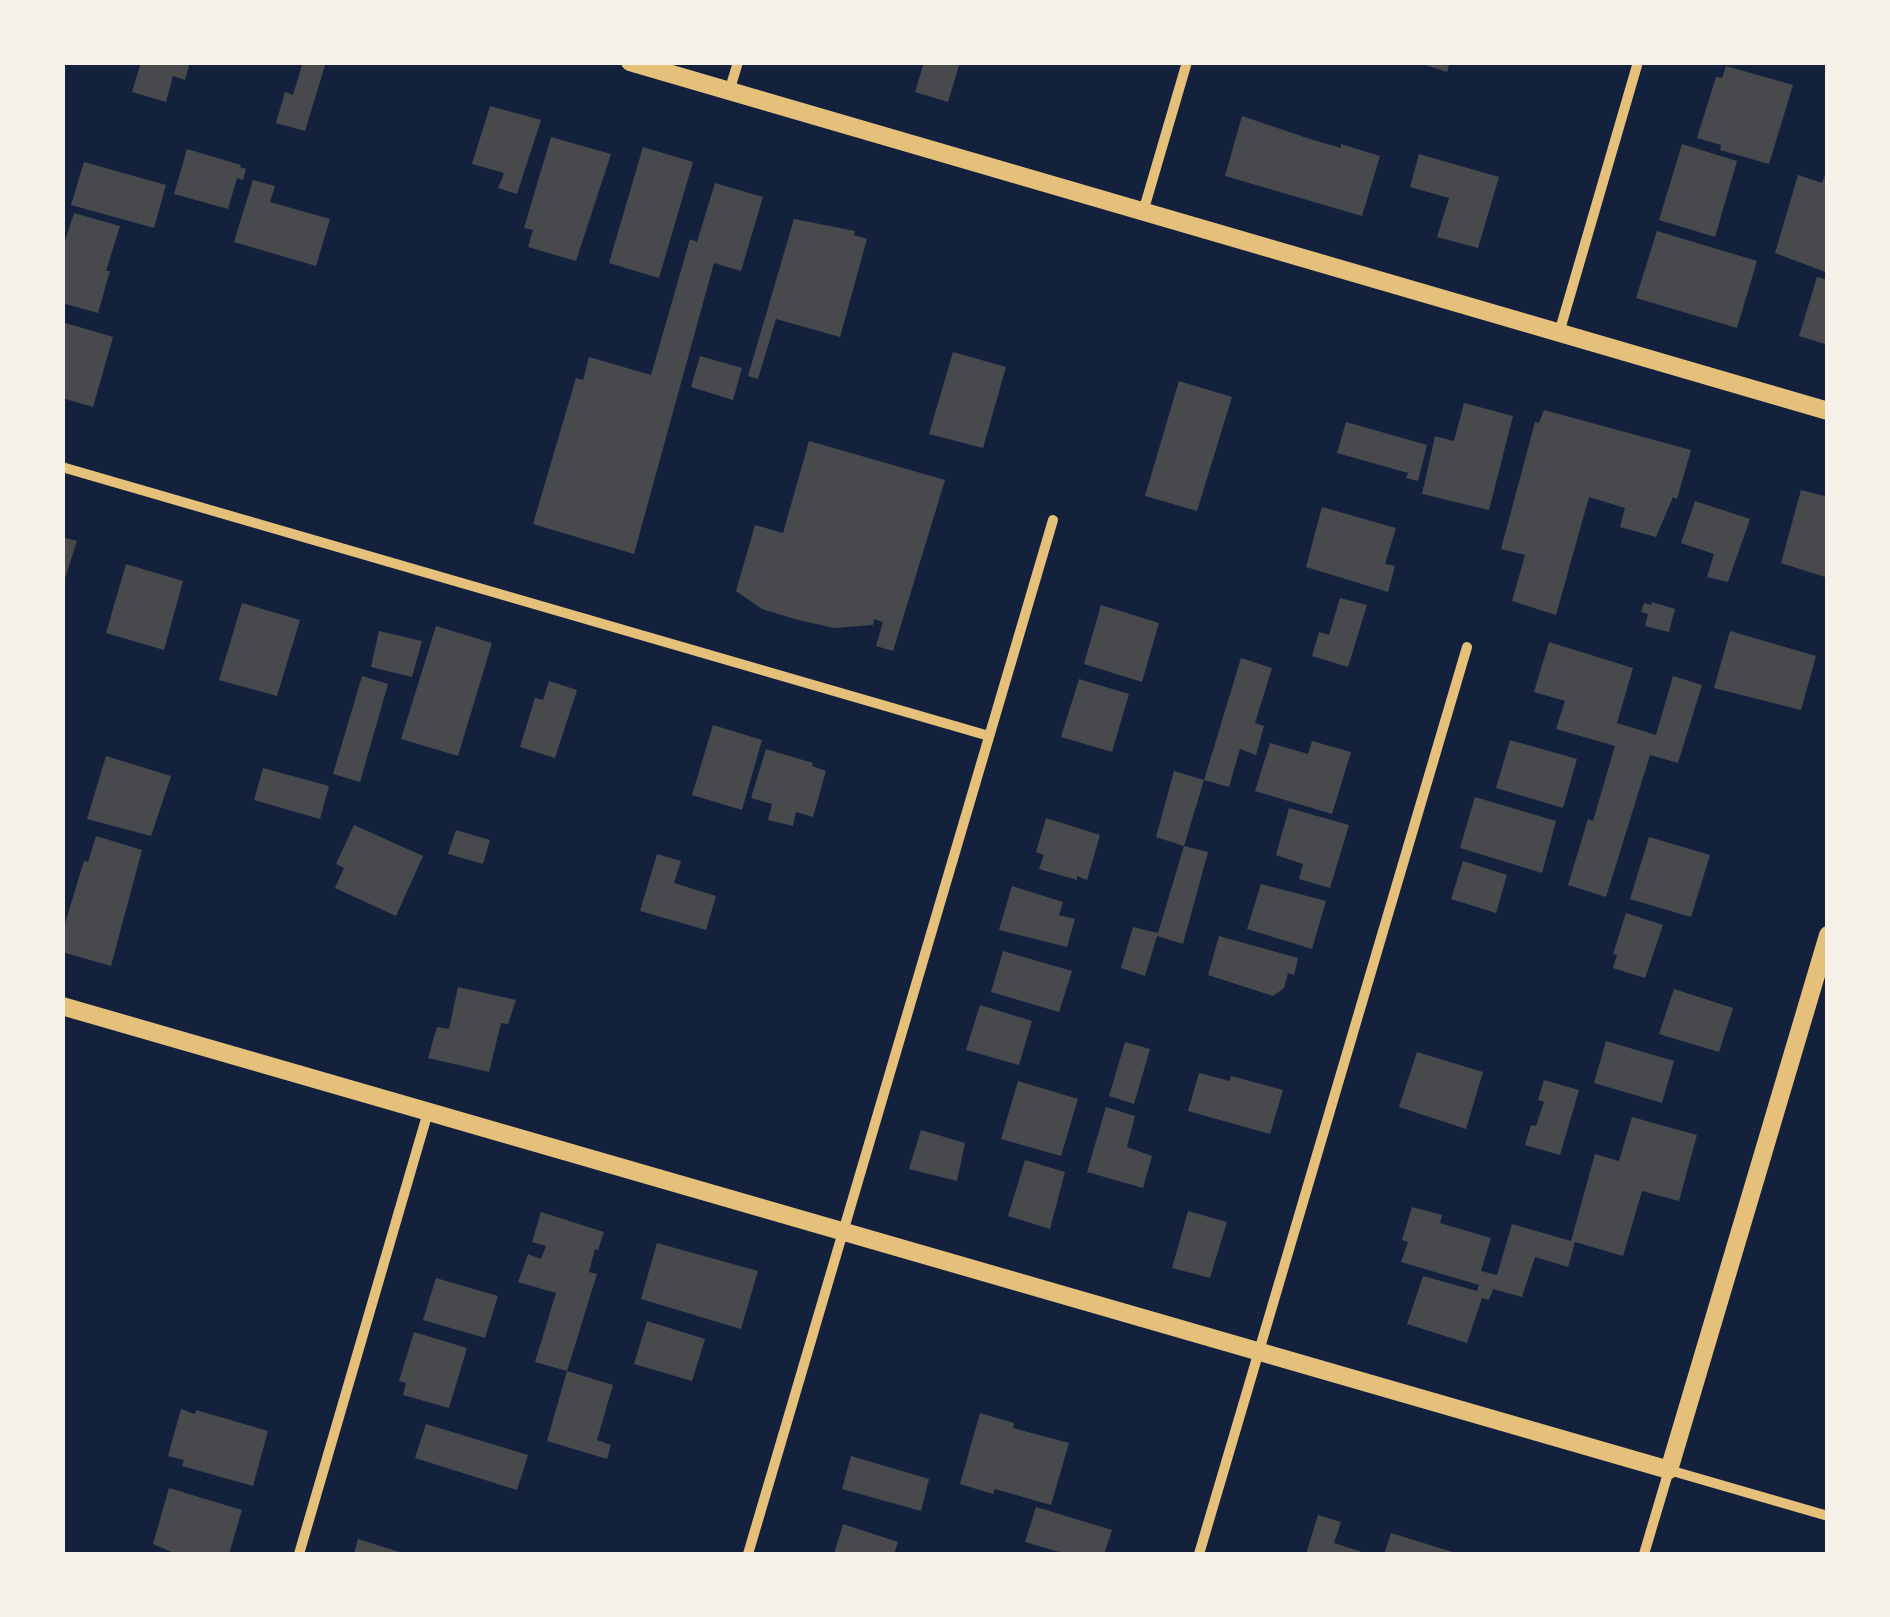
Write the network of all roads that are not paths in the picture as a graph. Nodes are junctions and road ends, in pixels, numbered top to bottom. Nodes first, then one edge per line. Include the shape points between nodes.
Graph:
1 (630, 62) edge
2 (738, 62) edge
3 (1187, 62) edge
4 (1638, 62) edge
5 (730, 92) junction
6 (1143, 212) junction
7 (1559, 333) junction
8 (1828, 411) edge
9 (62, 468) edge
10 (1053, 520) dead end
11 (1466, 647) dead end
12 (989, 736) junction
13 (1828, 935) edge
14 (62, 1006) edge
15 (428, 1112) junction
16 (843, 1231) junction
17 (1259, 1351) junction
18 (1669, 1470) junction
19 (1828, 1516) edge
20 (299, 1554) edge
21 (748, 1554) edge
22 (1199, 1554) edge
23 (1644, 1554) edge

1 - 5 street
2 - 5 street
3 - 6 street
4 - 7 street
5 - 6 street
6 - 7 street
7 - 8 street
9 - 12 street
10 - 12 street
11 - 17 street
12 - 16 street
13 - 18 street
14 - 15 street
15 - 16 street
15 - 20 street
16 - 17 street
16 - 21 street
17 - 18 street
17 - 22 street
18 - 19 street
18 - 23 street

